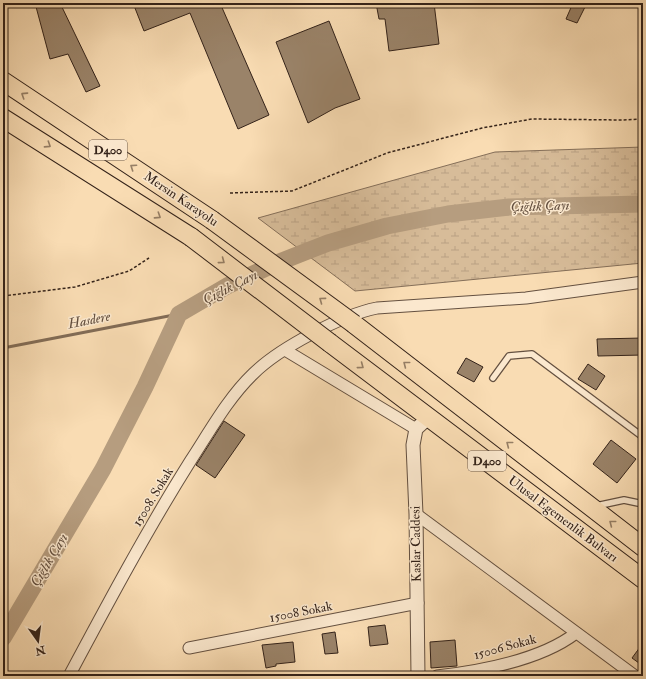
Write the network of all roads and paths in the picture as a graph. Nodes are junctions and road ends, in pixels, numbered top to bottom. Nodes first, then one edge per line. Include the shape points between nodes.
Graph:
1 (3, 81) edge
2 (3, 118) edge
3 (643, 119) edge
4 (230, 193) dead end
5 (149, 258) dead end
6 (643, 282) edge
7 (3, 296) edge
8 (354, 324) joint
9 (330, 343) joint
10 (285, 350) junction
11 (493, 378) dead end
12 (422, 423) junction
13 (643, 438) edge
14 (643, 504) edge
15 (591, 507) junction
16 (416, 514) junction
17 (643, 547) edge
18 (643, 579) edge
19 (418, 603) junction
20 (576, 633) junction
21 (189, 648) dead end
22 (69, 676) edge
23 (418, 676) edge
24 (437, 676) edge
25 (635, 676) edge

8 -> 1 highway, Mersin Karayolu / D400, bridge via 212,220
2 -> 9 highway, Mersin Karayolu / D400, bridge via 191,237
3 - 4 path via 532,119 482,128 387,153 292,192
5 - 7 path via 129,271 75,287
6 - 10 street, 15008. Sokak via 526,298 377,308 347,317
15 -> 8 highway, Ulusal Egemenlik Bulvarı / D400
9 -> 12 highway, Ulusal Egemenlik Bulvarı / D400
10 - 12 street
10 - 22 street, 15008. Sokak via 252,375 218,418 162,506
11 - 13 lane via 508,356 532,354
12 - 16 street, Kaslar Caddesi via 413,445
12 - 18 highway, Ulusal Egemenlik Bulvarı / D400
14 - 15 lane via 624,500
17 -> 15 highway, Ulusal Egemenlik Bulvarı / D400
16 - 19 street, Kaslar Caddesi
16 - 20 street
19 - 21 street, 15008 Sokak
19 - 23 street, Kaslar Caddesi
20 - 24 street, 15006 Sokak via 557,646 519,659
20 - 25 street

